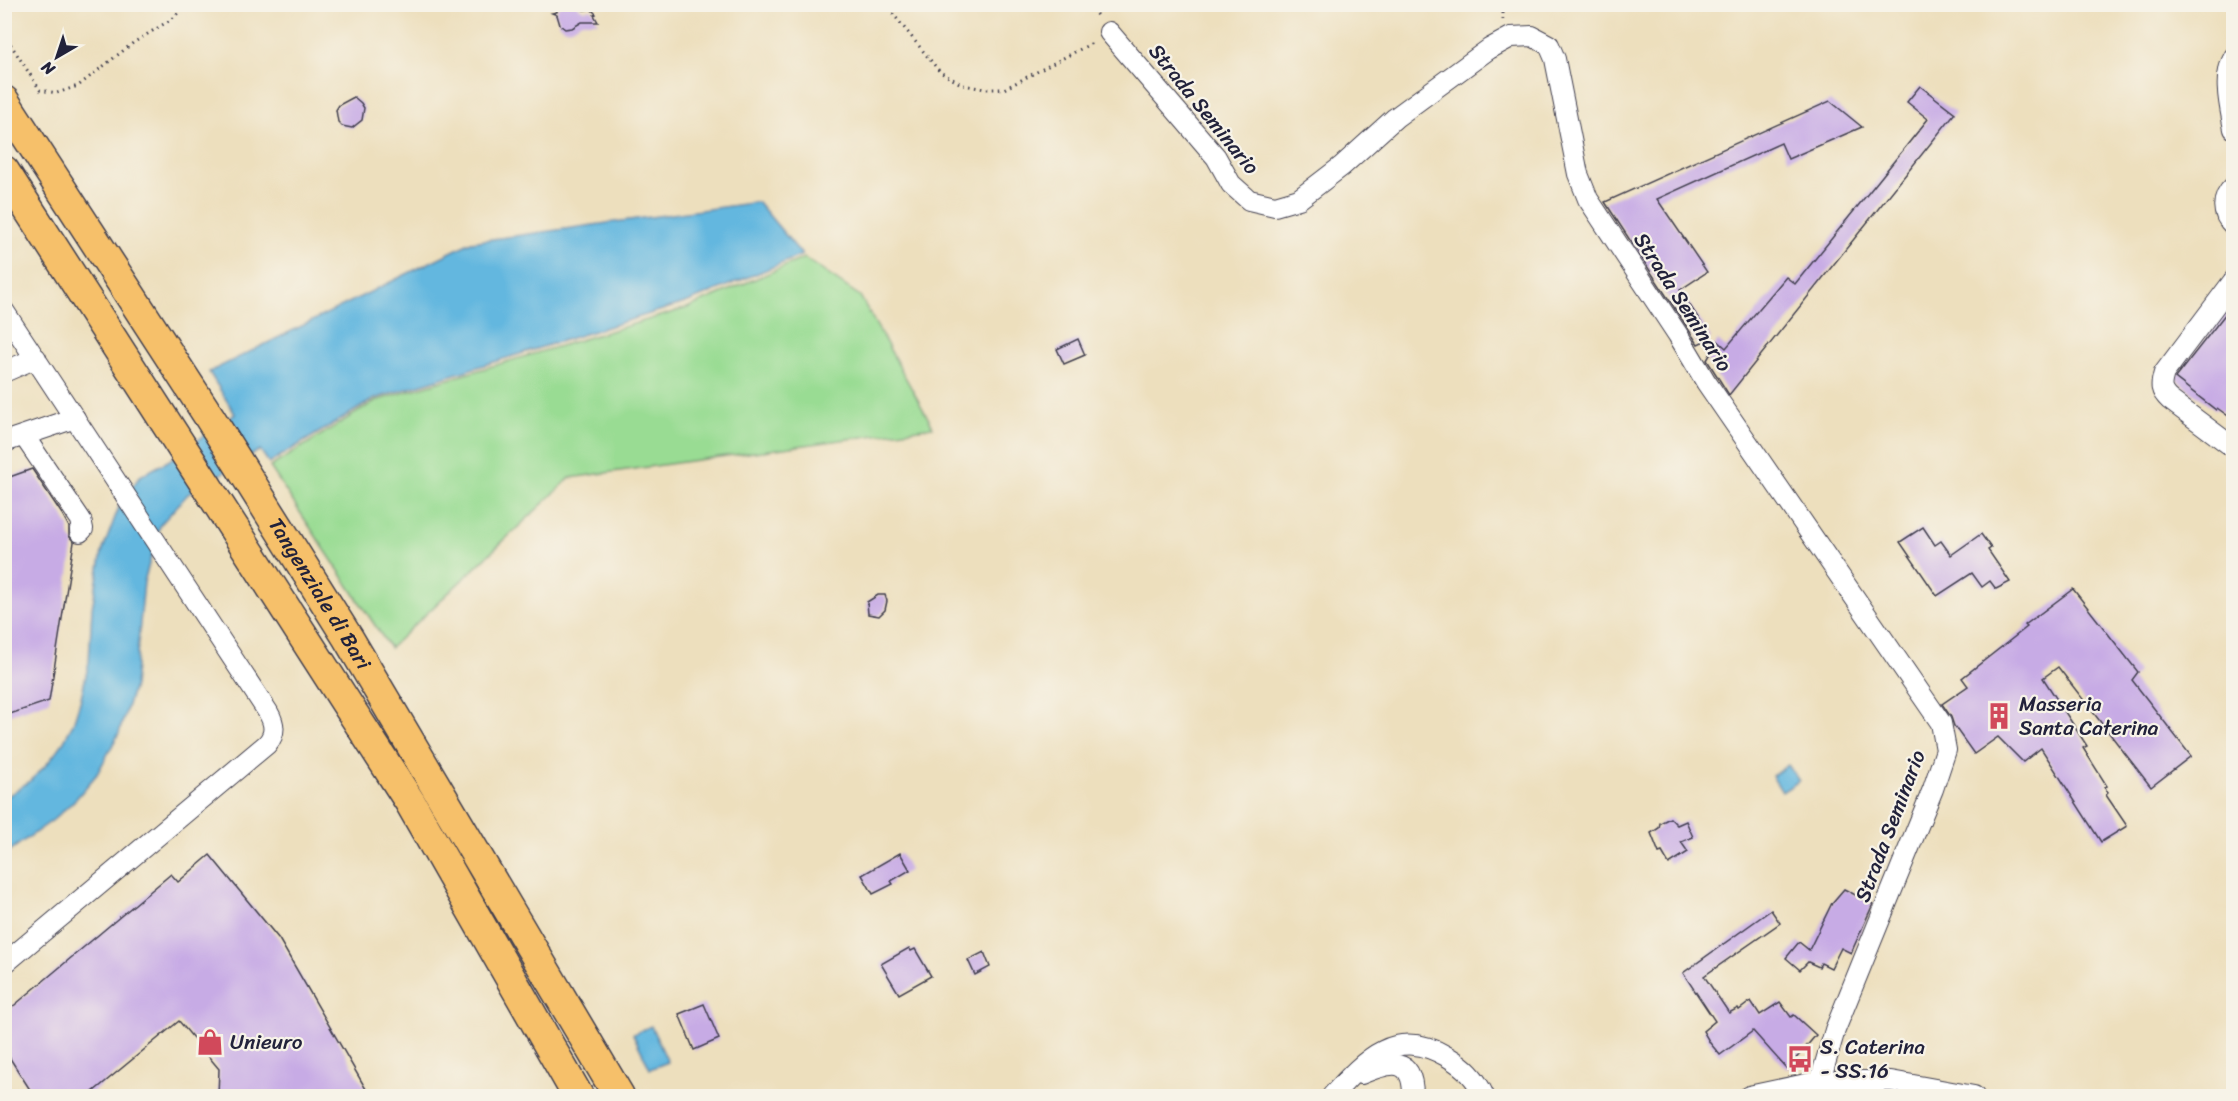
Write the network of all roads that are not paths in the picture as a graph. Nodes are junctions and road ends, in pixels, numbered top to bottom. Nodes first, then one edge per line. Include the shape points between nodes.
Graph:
1 (1109, 32) road end
2 (2234, 57) edge
3 (2231, 79) edge
4 (4, 101) edge
5 (2234, 129) edge
6 (4, 171) edge
7 (2234, 186) edge
8 (2234, 226) edge
9 (2234, 280) edge
10 (4, 311) edge
11 (36, 358) junction
12 (4, 372) edge
13 (75, 418) junction
14 (24, 436) junction
15 (4, 442) edge
16 (2234, 448) edge
17 (80, 532) dead end
18 (4, 964) edge
19 (1347, 1079) junction
20 (1820, 1082) junction
21 (578, 1096) edge
22 (619, 1096) edge
23 (1332, 1096) edge
24 (1413, 1096) edge
25 (1484, 1096) edge
26 (1749, 1096) edge
27 (1974, 1096) edge

1 - 20 street, Strada Seminario via 1216,158 1231,184 1249,200 1275,206 1299,199 1395,118 1489,49 1511,37 1532,36 1549,45 1578,174 1588,199 1706,382 1941,723 1946,750 1933,789 1835,1030
2 - 3 street
3 - 5 street via 2228,99
4 - 22 highway, Tangenziale di Bari via 348,638
6 - 21 highway, Tangenziale di Bari via 410,802
7 - 8 street via 2223,207
9 - 16 street via 2164,373 2161,383 2169,400
10 - 11 street
11 - 12 street
11 - 13 street
13 - 14 street
13 - 18 street via 268,712 274,727 272,738
14 - 15 street
14 - 17 street via 81,520
19 - 23 street
19 - 24 street via 1397,1064 1411,1078
19 - 25 street via 1364,1062 1388,1048 1409,1044 1432,1047 1459,1063 1477,1081
20 - 26 street
20 - 27 street via 1891,1081

